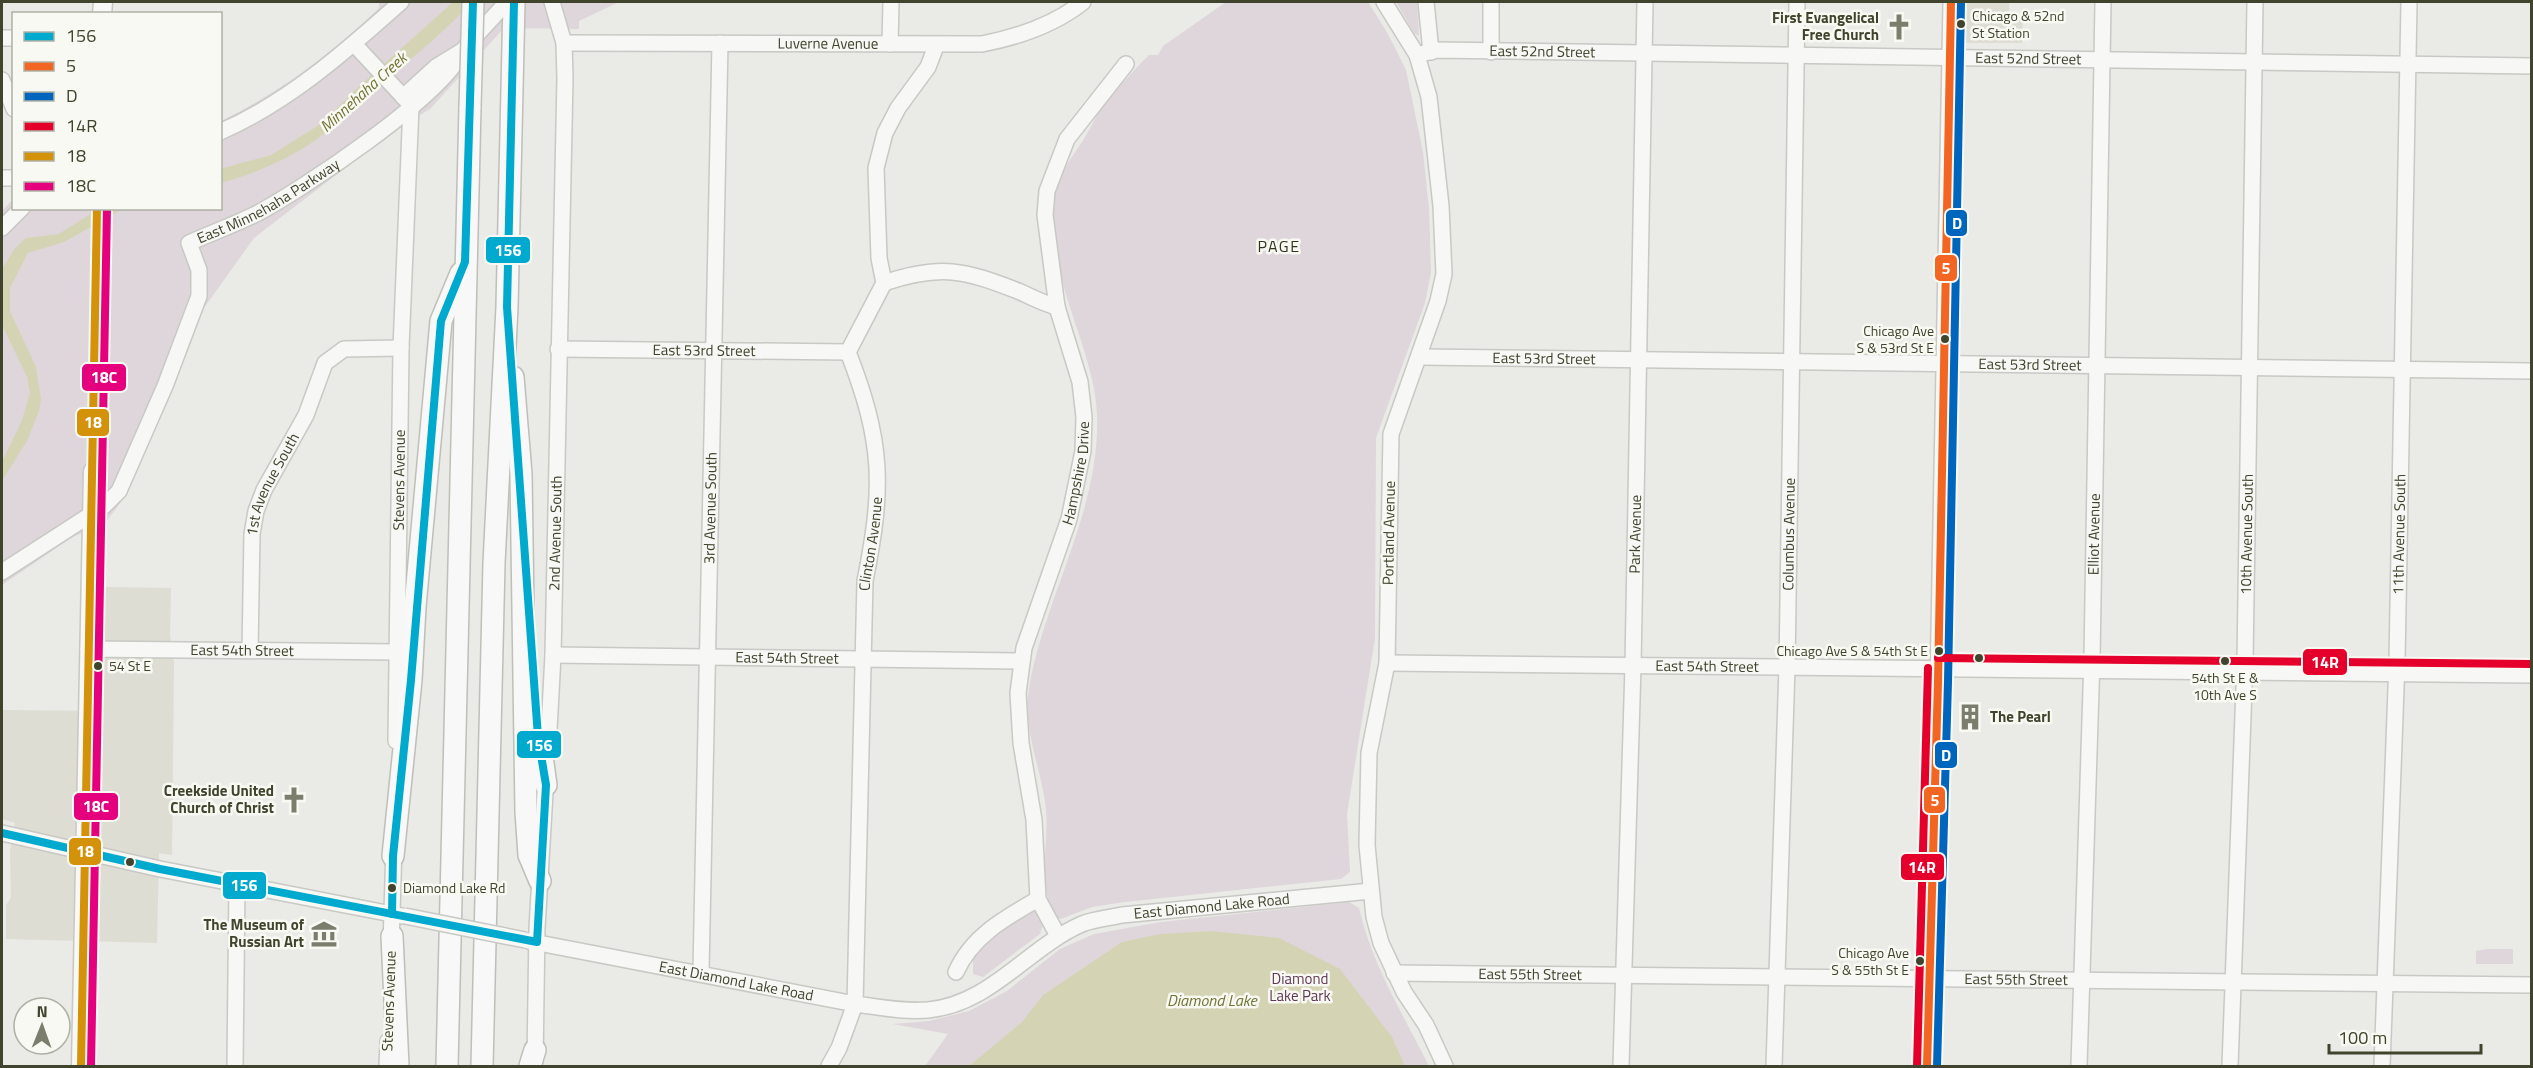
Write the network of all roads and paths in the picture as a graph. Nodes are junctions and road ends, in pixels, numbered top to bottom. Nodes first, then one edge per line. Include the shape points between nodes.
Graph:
1 (401, 2) edge
2 (473, 2) edge
3 (507, 2) edge
4 (514, 2) edge
5 (552, 2) edge
6 (891, 2) edge
7 (1083, 2) edge
8 (1384, 2) edge
9 (1425, 2) edge
10 (1491, 2) edge
11 (1644, 2) edge
12 (1797, 2) edge
13 (1951, 2) edge
14 (2103, 2) edge
15 (2255, 2) edge
16 (2409, 2) edge
17 (720, 43) junction
18 (354, 44) junction
19 (564, 44) junction
20 (890, 44) junction
21 (936, 46) junction
22 (1491, 52) junction
23 (1424, 53) junction
24 (1644, 53) junction
25 (1796, 56) junction
26 (1950, 58) junction
27 (2102, 60) junction
28 (2254, 62) junction
29 (1126, 64) dead end
30 (2407, 64) junction
31 (2532, 66) edge
32 (2, 80) edge
33 (407, 102) junction
34 (12, 105) edge
35 (222, 131) edge
36 (20, 210) edge
37 (2, 228) edge
38 (465, 262) junction
39 (884, 283) junction
40 (1057, 306) junction
41 (507, 307) junction
42 (401, 348) junction
43 (558, 349) junction
44 (713, 351) junction
45 (848, 352) junction
46 (1420, 357) junction
47 (1639, 360) junction
48 (1791, 362) junction
49 (1945, 363) junction
50 (2097, 366) junction
51 (2249, 367) junction
52 (2402, 368) junction
53 (2532, 370) edge
54 (93, 471) dead end
55 (90, 513) junction
56 (523, 548) junction
57 (2, 572) edge
58 (88, 649) junction
59 (250, 650) junction
60 (398, 652) junction
61 (553, 655) junction
62 (708, 656) junction
63 (863, 658) junction
64 (1022, 661) junction
65 (1387, 663) junction
66 (1633, 666) junction
67 (1787, 667) junction
68 (1938, 668) junction
69 (2092, 670) junction
70 (2244, 672) junction
71 (2396, 674) junction
72 (2532, 675) edge
73 (546, 785) junction
74 (2, 833) edge
75 (86, 852) junction
76 (393, 856) junction
77 (540, 881) junction
78 (237, 884) junction
79 (1371, 891) junction
80 (1038, 899) junction
81 (398, 915) junction
82 (392, 936) junction
83 (1058, 936) junction
84 (531, 941) junction
85 (701, 972) junction
86 (956, 972) dead end
87 (1394, 973) junction
88 (1624, 975) junction
89 (1777, 976) junction
90 (1930, 977) junction
91 (2082, 980) junction
92 (2233, 981) junction
93 (2385, 983) junction
94 (2532, 985) edge
95 (855, 1004) junction
96 (534, 1061) edge
97 (81, 1066) edge
98 (235, 1066) edge
99 (387, 1066) edge
100 (398, 1066) edge
101 (447, 1066) edge
102 (482, 1066) edge
103 (829, 1066) edge
104 (1445, 1066) edge
105 (1621, 1066) edge
106 (1774, 1066) edge
107 (1927, 1066) edge
108 (2079, 1066) edge
109 (2230, 1066) edge
110 (2382, 1066) edge

1 - 18 street
2 - 38 highway, bridge
3 - 33 street, East Minnehaha Parkway via 462,51 436,67
4 - 41 highway
5 - 19 street, 2nd Avenue South
6 - 20 street
7 - 21 street, Luverne Avenue via 1054,20 1007,39
8 - 23 street, Portland Avenue
9 - 23 street
10 - 22 street
11 - 24 street, Park Avenue
12 - 25 street, Columbus Avenue
13 - 26 street
14 - 27 street, Elliot Avenue
15 - 28 street, 10th Avenue South
16 - 30 street, 11th Avenue South
17 - 19 street, Luverne Avenue
17 - 20 street, Luverne Avenue
17 - 44 street, 3rd Avenue South
18 - 33 street
18 - 35 street via 311,78
19 - 43 street, 2nd Avenue South
20 - 21 street, Luverne Avenue
21 - 39 street via 928,67 885,133 876,168 879,258
22 - 23 street, East 52nd Street
22 - 24 street, East 52nd Street
23 - 46 street, Portland Avenue via 1444,274
24 - 25 street, East 52nd Street
24 - 47 street, Park Avenue
25 - 26 street, East 52nd Street
25 - 48 street, Columbus Avenue
26 - 27 street, East 52nd Street
26 - 49 street
27 - 28 street, East 52nd Street
27 - 50 street, Elliot Avenue
28 - 30 street, East 52nd Street
28 - 51 street, 10th Avenue South
29 - 40 street, Hampshire Drive via 1067,139 1047,191 1046,238
30 - 31 street, East 52nd Street
30 - 52 street, 11th Avenue South
32 - 34 street
33 - 42 street, Stevens Avenue
33 - 55 street, East Minnehaha Parkway via 392,122 275,202 189,243 200,270 199,296 119,491
36 - 37 street
38 - 76 highway via 441,321
38 - 101 highway
39 - 40 street via 933,271 961,271
39 - 45 street
40 - 64 street, Hampshire Drive via 1080,382 1083,451 1069,519
41 - 56 highway
41 - 102 highway via 494,563
42 - 59 street, 1st Avenue South via 344,349 325,363 306,415 256,511 252,534
42 - 60 street, Stevens Avenue
43 - 44 street, East 53rd Street
43 - 61 street, 2nd Avenue South
44 - 45 street, East 53rd Street
44 - 62 street, 3rd Avenue South
45 - 63 street, Clinton Avenue via 869,410 879,470 865,580
46 - 47 street, East 53rd Street
46 - 65 street, Portland Avenue via 1391,434
47 - 48 street, East 53rd Street
47 - 66 street, Park Avenue
48 - 49 street, East 53rd Street
48 - 67 street, Columbus Avenue
49 - 50 street, East 53rd Street
49 - 68 street
50 - 51 street, East 53rd Street
50 - 69 street, Elliot Avenue
51 - 52 street, East 53rd Street
51 - 70 street, 10th Avenue South
52 - 53 street, East 53rd Street
52 - 71 street, 11th Avenue South
54 - 55 main road
55 - 57 street, East Minnehaha Parkway
55 - 58 main road
56 - 73 highway via 538,737
56 - 77 highway via 526,812 529,855
58 - 59 street, East 54th Street
58 - 75 main road
59 - 60 street, East 54th Street
60 - 76 street, Stevens Avenue
61 - 62 street, East 54th Street
61 - 73 street, 2nd Avenue South
62 - 63 street, East 54th Street
62 - 85 street, 3rd Avenue South
63 - 64 street, East 54th Street
63 - 95 street, Clinton Avenue
64 - 80 street, Hampshire Drive via 1019,717 1034,820
65 - 66 street, East 54th Street
65 - 79 street, Portland Avenue via 1369,753 1367,845
66 - 67 street, East 54th Street
66 - 88 street, Park Avenue
67 - 68 street, East 54th Street
67 - 89 street, Columbus Avenue
68 - 69 street, East 54th Street
68 - 90 street
69 - 70 street, East 54th Street
69 - 91 street, Elliot Avenue
70 - 71 street, East 54th Street
70 - 92 street, 10th Avenue South
71 - 72 street, East 54th Street
71 - 93 street, 11th Avenue South
73 - 77 street, 2nd Avenue South
74 - 75 street, East Diamond Lake Road
75 - 78 street, East Diamond Lake Road
75 - 97 main road
76 - 81 street, Stevens Avenue
77 - 84 street, 2nd Avenue South
78 - 81 street, East Diamond Lake Road
78 - 98 street
79 - 83 street, East Diamond Lake Road via 1122,915 1083,923
79 - 87 street, Portland Avenue via 1381,943
80 - 83 street, Hampshire Drive
80 - 86 street via 1000,921 965,953
81 - 82 street, Stevens Avenue
81 - 84 street, East Diamond Lake Road, bridge
82 - 99 street, Stevens Avenue
82 - 100 highway
83 - 95 street, East Diamond Lake Road via 994,986 952,1004 903,1011
84 - 85 street, East Diamond Lake Road
84 - 96 street, 2nd Avenue South
85 - 95 street, East Diamond Lake Road
87 - 88 street, East 55th Street
87 - 104 street, Portland Avenue via 1426,1025
88 - 89 street, East 55th Street
88 - 105 street, Park Avenue
89 - 90 street, East 55th Street
89 - 106 street, Columbus Avenue
90 - 91 street, East 55th Street
90 - 107 street
91 - 92 street, East 55th Street
91 - 108 street, Elliot Avenue
92 - 93 street, East 55th Street
92 - 109 street, 10th Avenue South
93 - 94 street, East 55th Street
93 - 110 street, 11th Avenue South
95 - 103 street, Clinton Avenue

